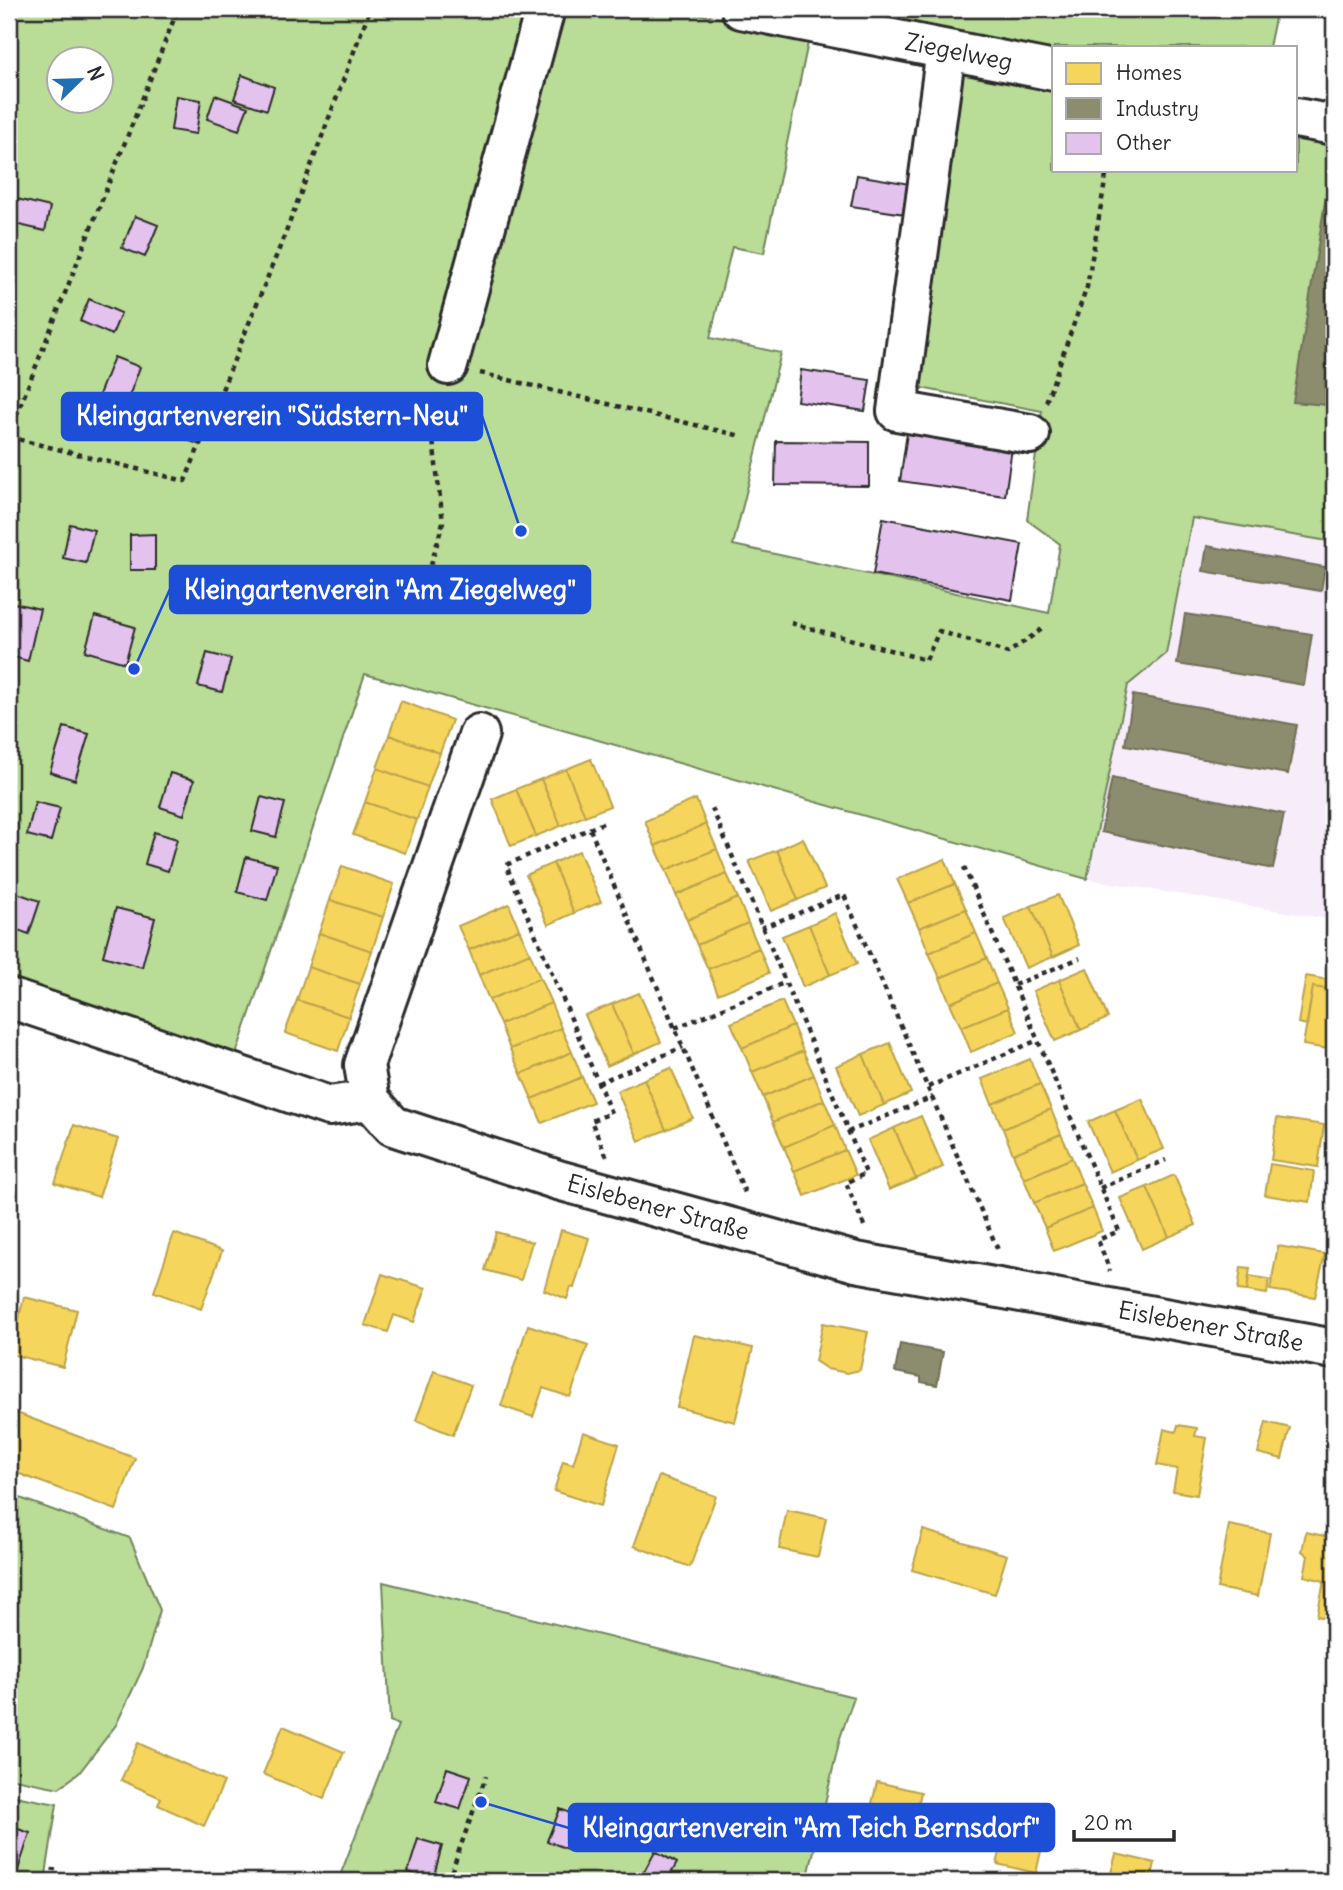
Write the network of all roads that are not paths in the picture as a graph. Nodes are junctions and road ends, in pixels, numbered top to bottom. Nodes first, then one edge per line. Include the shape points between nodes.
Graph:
1 (545, 9) edge
2 (741, 9) edge
3 (946, 50) junction
4 (1052, 71) edge
5 (1298, 118) edge
6 (1334, 125) edge
7 (448, 365) road end
8 (1031, 435) road end
9 (479, 734) dead end
10 (9, 998) edge
11 (370, 1100) junction
12 (1334, 1349) edge

1 - 7 street
2 - 3 street, Ziegelweg
3 - 4 street, Ziegelweg
3 - 8 street via 897,411
5 - 6 street
9 - 11 street via 364,1065
10 - 11 street via 329,1107
11 - 12 street, Eislebener Straße via 393,1126 558,1180 856,1262

